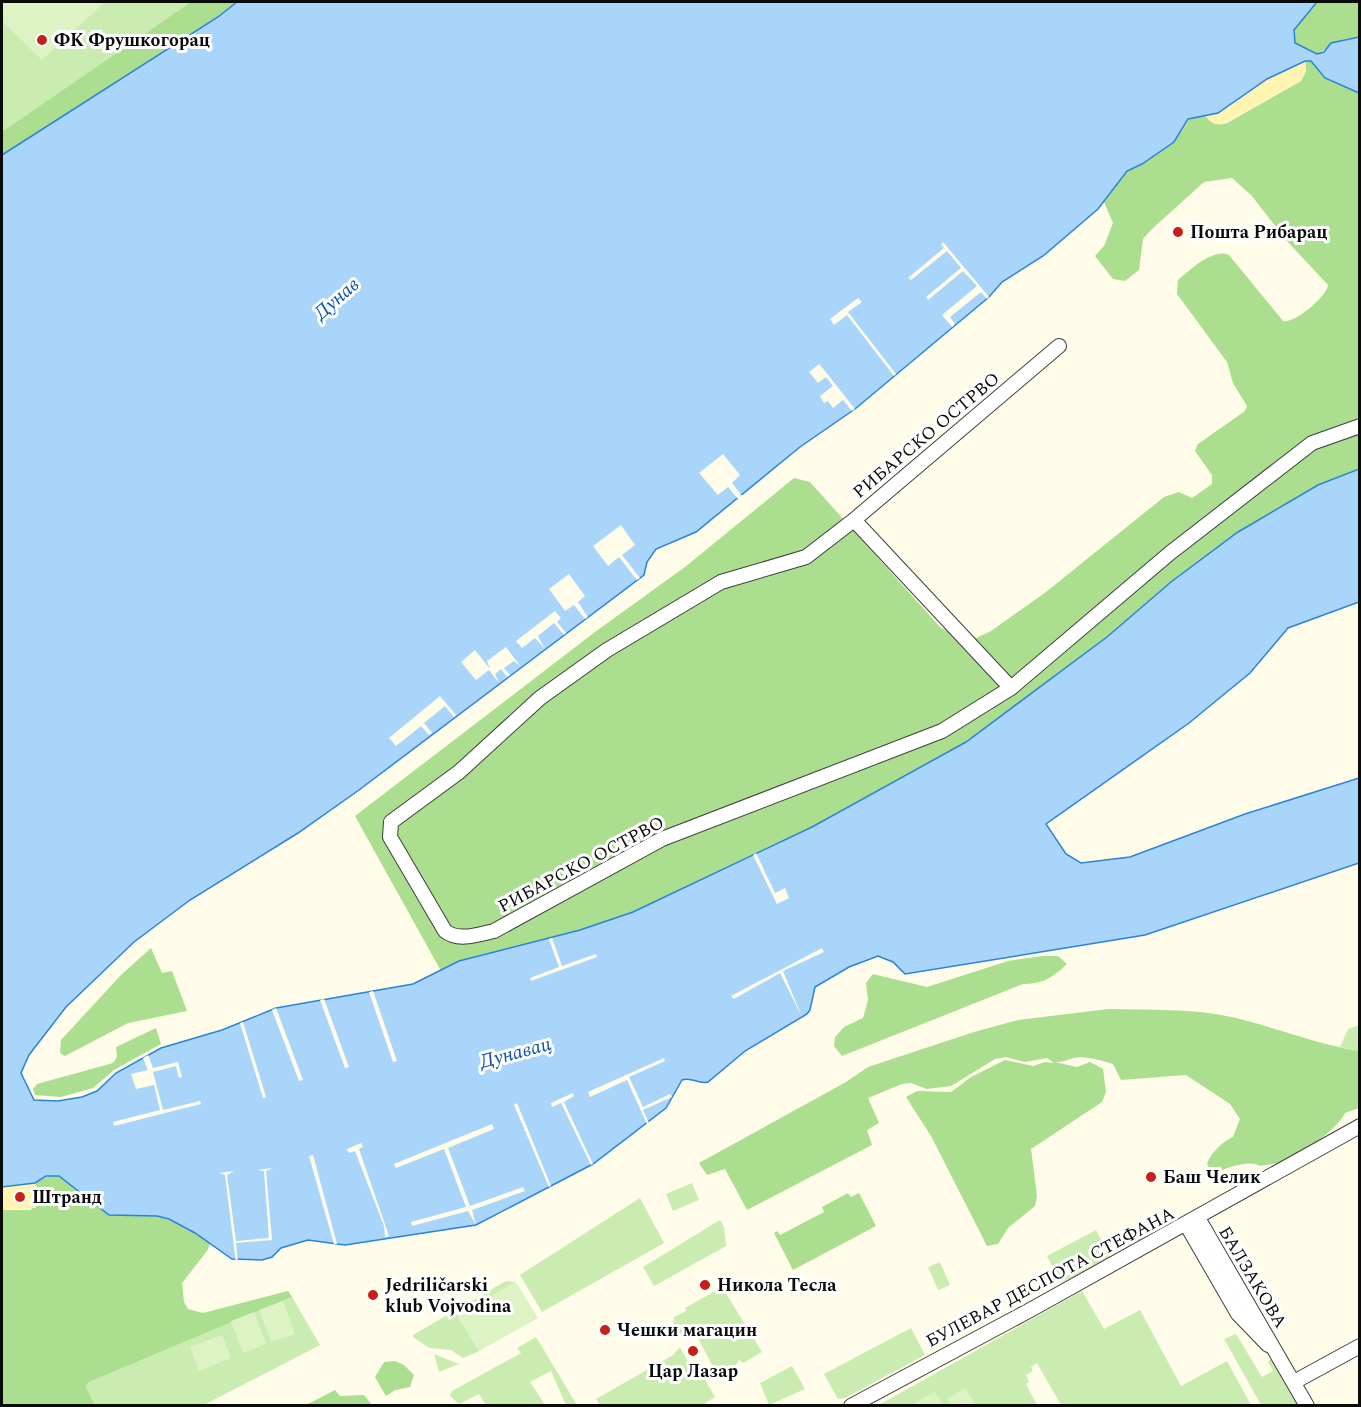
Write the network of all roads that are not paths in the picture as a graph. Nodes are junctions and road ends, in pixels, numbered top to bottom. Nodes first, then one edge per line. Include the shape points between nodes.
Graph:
1 (1059, 346) dead end
2 (1359, 426) edge
3 (855, 520) junction
4 (1011, 688) junction
5 (1359, 1126) edge
6 (1192, 1221) junction
7 (1359, 1346) edge
8 (1294, 1382) junction
9 (851, 1406) edge
10 (1306, 1406) edge

1 - 3 street, РИБАРСКО ОСТРВО
2 - 4 street, РИБАРСКО ОСТРВО via 1312,443 1170,553
3 - 4 street, РИБАРСКО ОСТРВО
3 - 4 street, РИБАРСКО ОСТРВО via 806,557 721,582 607,650 540,698 450,779 395,818 388,829 390,837 446,931 452,936 494,931 662,839 942,731
5 - 6 street, БУЛЕВАР ДЕСПОТА СТЕФАНА
6 - 8 street, БАЛЗАКОВА
6 - 9 street, БУЛЕВАР ДЕСПОТА СТЕФАНА
7 - 8 street
8 - 10 street, БАЛЗАКОВА

